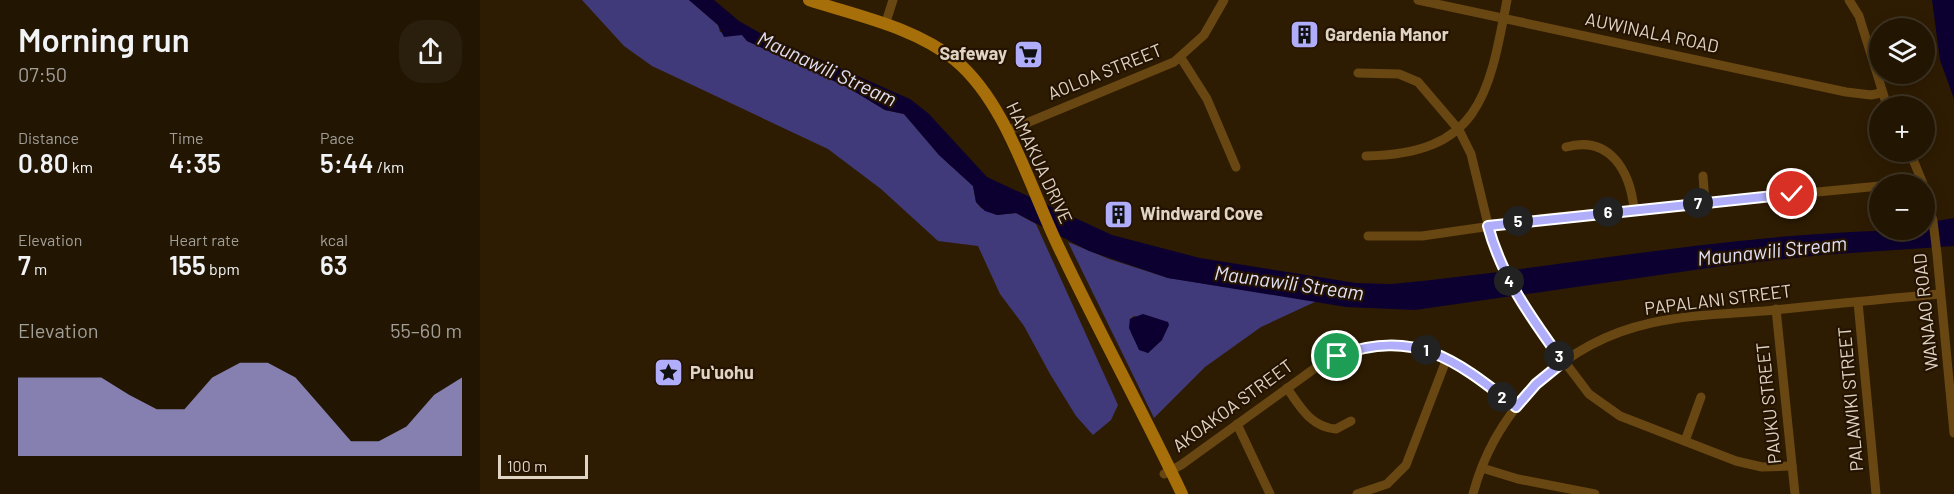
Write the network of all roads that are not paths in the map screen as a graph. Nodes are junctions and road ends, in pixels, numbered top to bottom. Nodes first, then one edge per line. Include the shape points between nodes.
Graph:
1 (809, 0) edge
2 (892, 0) edge
3 (1224, 0) edge
4 (1418, 0) edge
5 (1507, 0) edge
6 (1850, 0) edge
7 (1503, 18) junction
8 (885, 25) junction
9 (1180, 58) junction
10 (1358, 73) dead end
11 (1881, 93) junction
12 (1882, 96) edge
13 (1460, 130) junction
14 (1008, 131) junction
15 (1566, 147) dead end
16 (1366, 156) dead end
17 (1236, 166) dead end
18 (1703, 176) dead end
19 (1869, 187) edge
20 (1705, 203) junction
21 (1634, 209) junction
22 (1488, 226) junction
23 (1368, 236) dead end
24 (1935, 239) edge
25 (1940, 294) junction
26 (1858, 302) junction
27 (1776, 309) junction
28 (1950, 356) edge
29 (1447, 358) junction
30 (1563, 362) junction
31 (1287, 388) junction
32 (1701, 397) dead end
33 (1516, 407) junction
34 (1352, 421) dead end
35 (1237, 424) junction
36 (1954, 433) edge
37 (1685, 441) junction
38 (1792, 466) junction
39 (1482, 468) junction
40 (1168, 472) junction
41 (1174, 494) edge
42 (1182, 494) edge
43 (1270, 494) edge
44 (1357, 494) edge
45 (1473, 494) edge
46 (1594, 494) edge
47 (1795, 494) edge
48 (1876, 494) edge

1 - 8 main road, HAMAKUA DRIVE
2 - 8 street
3 - 9 street, AOLOA STREET via 1204,35
4 - 7 street, AUWINALA ROAD
5 - 7 street
6 - 11 street via 1859,16
7 - 11 street, AUWINALA ROAD via 1846,92
7 - 13 street via 1486,90
8 - 14 main road, HAMAKUA DRIVE via 925,40 959,64 988,95
9 - 14 street, AOLOA STREET
9 - 17 street via 1208,99
10 - 13 street via 1399,74 1418,82
11 - 12 street
13 - 16 street via 1413,152
13 - 22 street via 1471,154
14 - 40 main road, HAMAKUA DRIVE via 1058,247
15 - 21 street via 1588,144 1611,156 1627,176
18 - 20 street
19 - 20 street
20 - 21 street
21 - 22 street
22 - 23 street via 1422,236
22 - 30 street via 1499,261 1518,297
24 - 25 street, WANAAO ROAD
25 - 26 street, PAPALANI STREET
25 - 28 street, WANAAO ROAD
26 - 27 street, PAPALANI STREET
26 - 48 street, PALAWIKI STREET
27 - 30 street, PAPALANI STREET via 1637,326 1596,342
27 - 38 street, PAUKU STREET
28 - 36 street, WANAAO ROAD
29 - 31 street, AKOAKOA STREET via 1411,347 1368,347 1328,360
29 - 33 street, AKOAKOA STREET
29 - 44 street via 1406,465 1387,484
30 - 33 street, PAPALANI STREET
30 - 37 street via 1606,408
31 - 34 street via 1316,424 1336,429
31 - 35 street, AKOAKOA STREET
32 - 37 street
33 - 39 street, PAPALANI STREET
35 - 40 street, AKOAKOA STREET
35 - 43 street
37 - 38 street via 1752,465
38 - 47 street, PAUKU STREET
39 - 45 street, PAPALANI STREET
39 - 46 street
40 - 41 main road, HAMAKUA DRIVE
40 - 42 main road, HAMAKUA DRIVE

